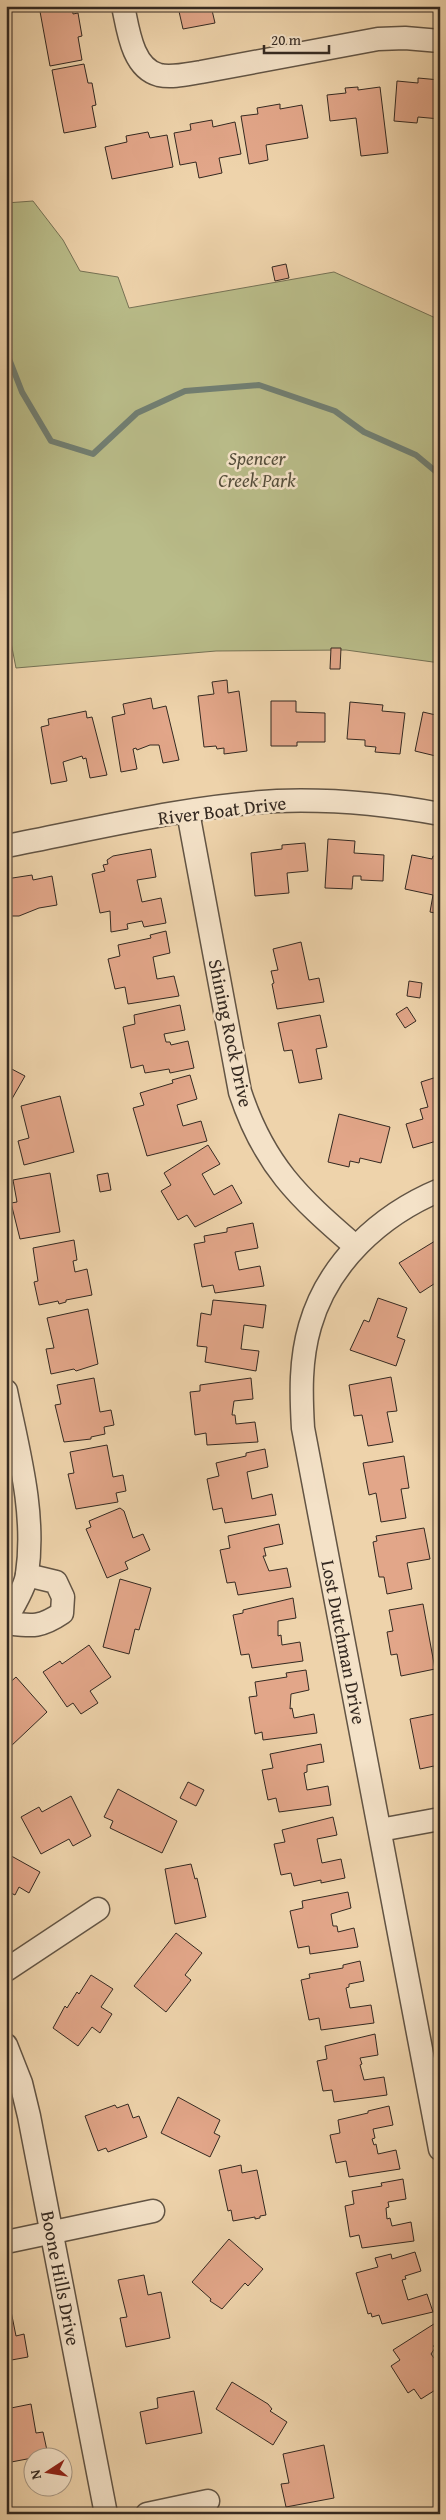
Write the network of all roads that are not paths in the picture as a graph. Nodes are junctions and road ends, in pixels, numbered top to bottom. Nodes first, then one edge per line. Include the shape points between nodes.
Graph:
1 (123, 6) edge
2 (440, 41) edge
3 (188, 812) junction
4 (440, 814) edge
5 (6, 846) edge
6 (440, 1190) edge
7 (355, 1246) junction
8 (6, 1391) edge
9 (27, 1575) junction
10 (6, 1619) edge
11 (6, 1623) edge
12 (440, 1819) edge
13 (380, 1830) junction
14 (98, 1909) dead end
15 (6, 1970) edge
16 (6, 2045) edge
17 (437, 2119) edge
18 (440, 2149) edge
19 (153, 2211) dead end
20 (52, 2231) junction
21 (6, 2242) edge
22 (208, 2501) dead end
23 (106, 2514) edge
24 (147, 2514) edge

1 - 2 street via 129,38 137,55 145,67 158,75 193,74 378,39
3 - 4 street, River Boat Drive via 277,801 399,806
3 - 5 street, River Boat Drive
3 - 7 street, Shining Rock Drive via 240,1092 249,1118 279,1172 308,1206
6 - 7 street, Lost Dutchman Drive via 412,1203
7 - 13 street, Lost Dutchman Drive via 322,1295 310,1326 301,1390 304,1428
8 - 9 street via 24,1485
9 - 10 street
9 - 11 street via 56,1582 63,1597 62,1613 46,1624 36,1626
12 - 13 street
13 - 17 street, Lost Dutchman Drive
14 - 15 street
16 - 20 street, Boone Hills Drive via 21,2083
17 - 18 street, Lost Dutchman Drive
19 - 20 street
20 - 21 street
20 - 23 street, Boone Hills Drive
22 - 24 street

